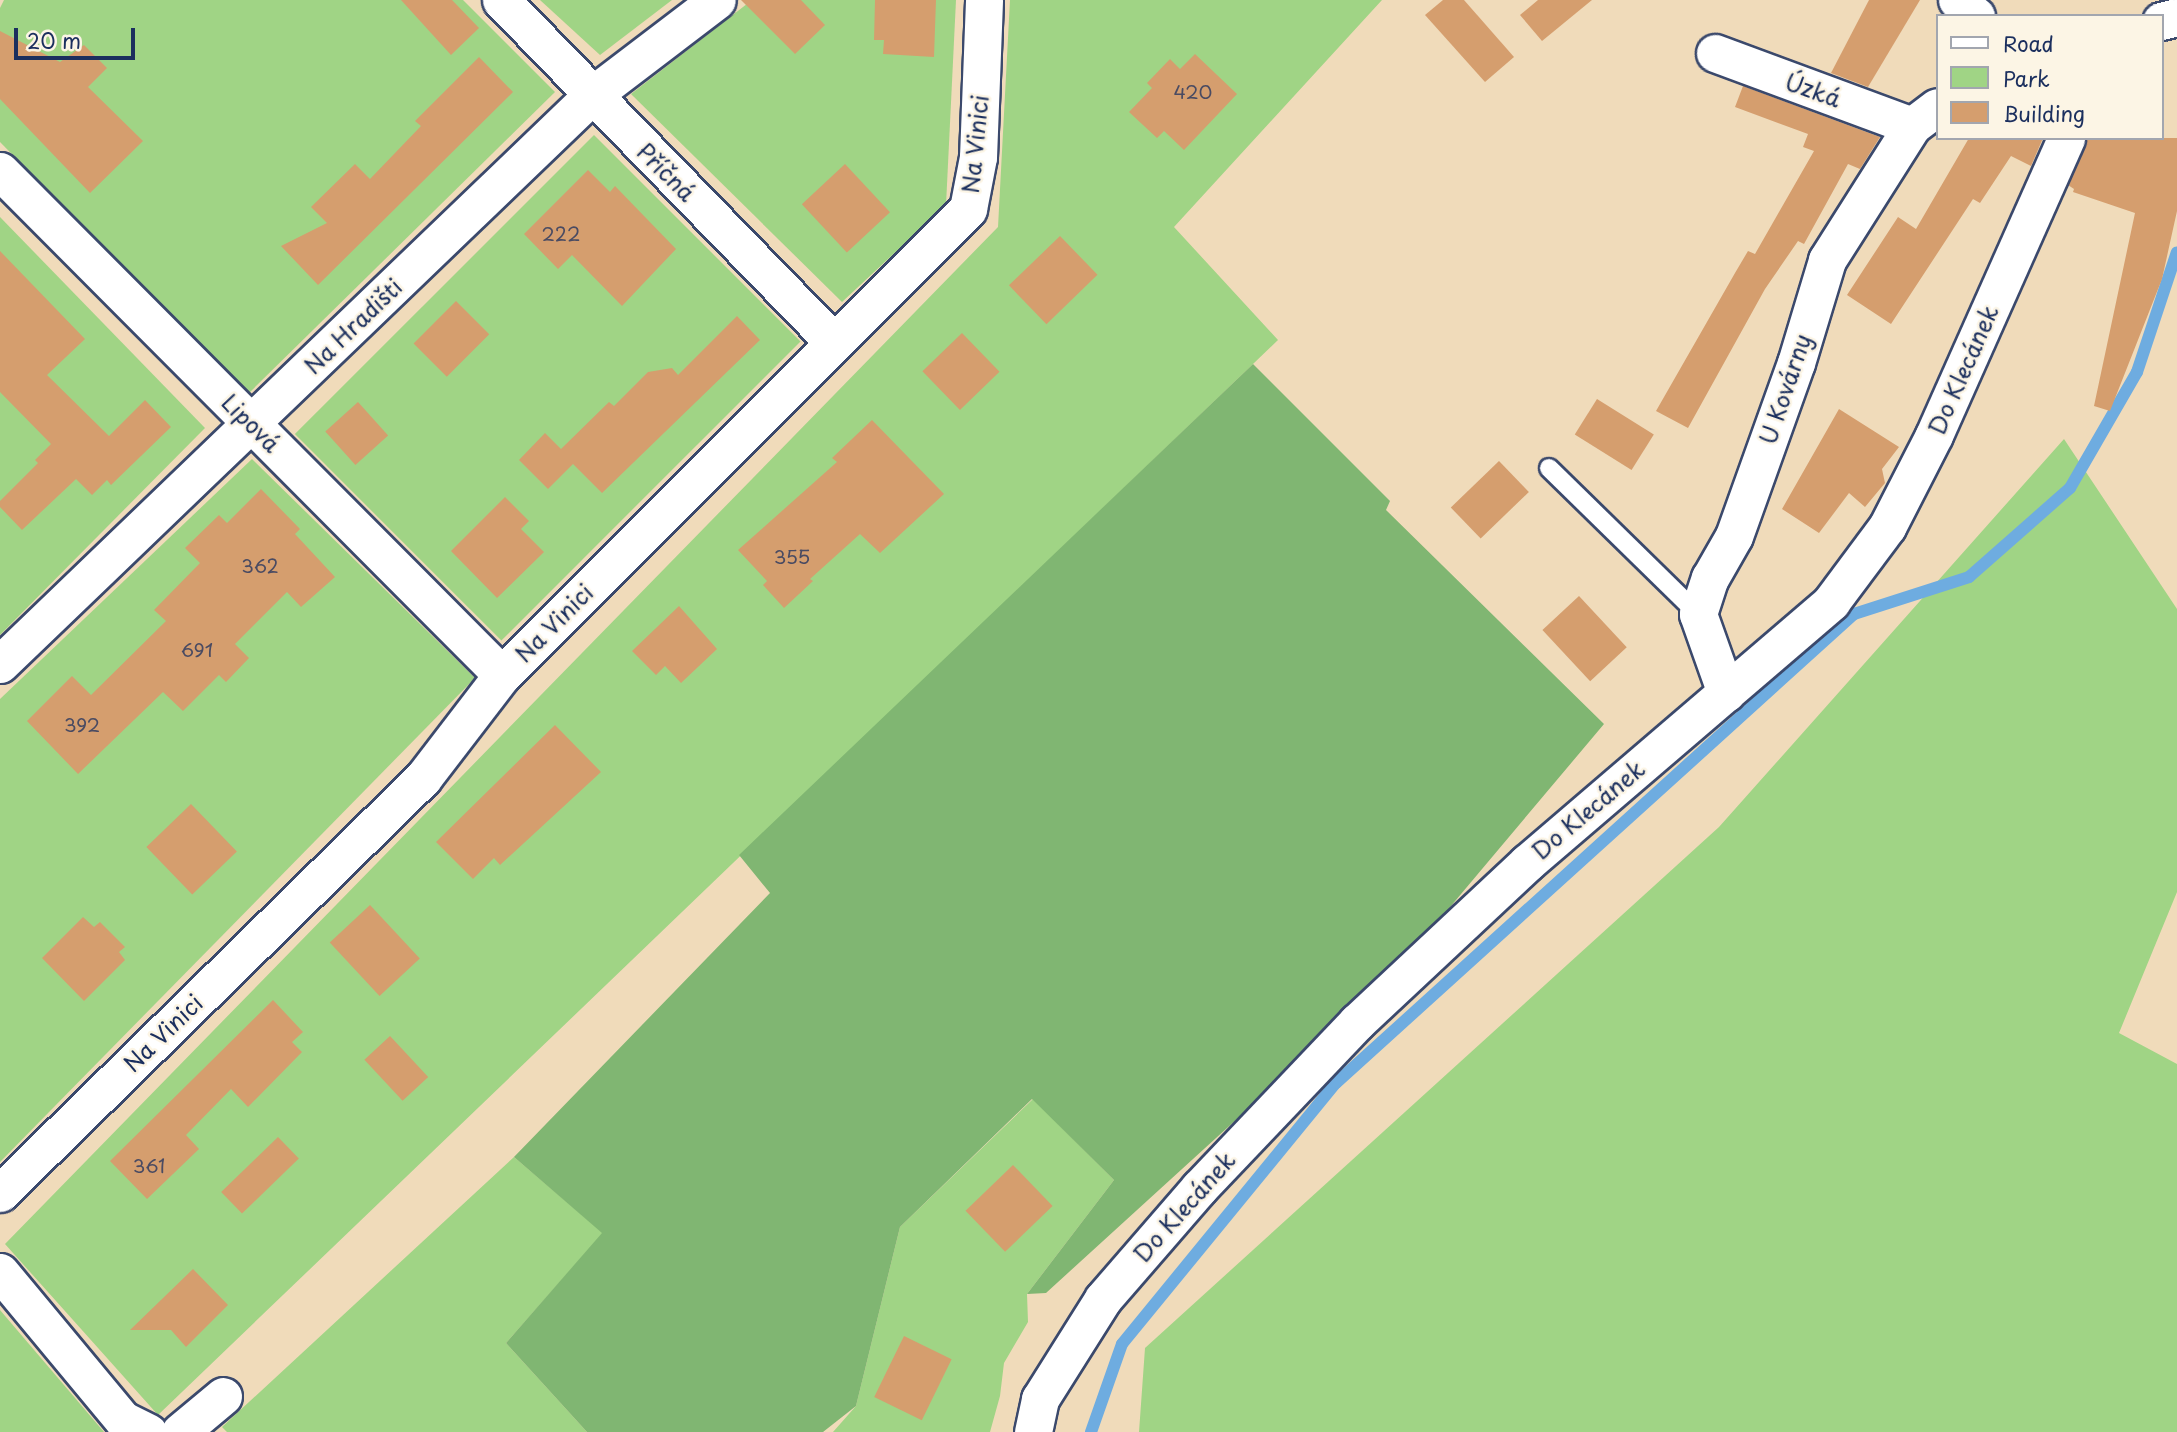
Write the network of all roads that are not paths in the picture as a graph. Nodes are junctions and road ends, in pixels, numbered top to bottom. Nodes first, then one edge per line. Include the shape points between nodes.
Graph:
1 (501, 0) edge
2 (717, 0) edge
3 (984, 0) edge
4 (1957, 0) edge
5 (1974, 14) edge
6 (1715, 53) dead end
7 (591, 96) junction
8 (1924, 116) edge
9 (2065, 140) edge
10 (0, 171) edge
11 (834, 343) junction
12 (252, 424) junction
13 (1549, 468) dead end
14 (1698, 614) junction
15 (0, 664) edge
16 (502, 675) junction
17 (1726, 693) junction
18 (0, 1193) edge
19 (0, 1272) edge
20 (223, 1396) dead end
21 (148, 1432) edge
22 (180, 1432) edge
23 (1033, 1432) edge

1 - 7 street, Příčná
2 - 7 street, Na Hradišti
3 - 11 street, Na Vinici via 978,157 968,209
4 - 5 street
6 - 8 street, Úzká
7 - 11 street, Příčná
7 - 12 street, Na Hradišti
8 - 14 street, U Kovárny via 1827,260 1796,363 1734,536 1710,578
9 - 17 street, Do Klecánek via 1934,435 1887,527 1831,602
10 - 12 street, Lipová
11 - 16 street, Na Vinici
12 - 15 street, Na Hradišti
12 - 16 street, Lipová
13 - 14 lane
14 - 17 street
16 - 18 street, Na Vinici via 423,778
17 - 23 street, Do Klecánek via 1442,939 1199,1188 1104,1299 1040,1399
19 - 21 street via 123,1420
20 - 22 street

